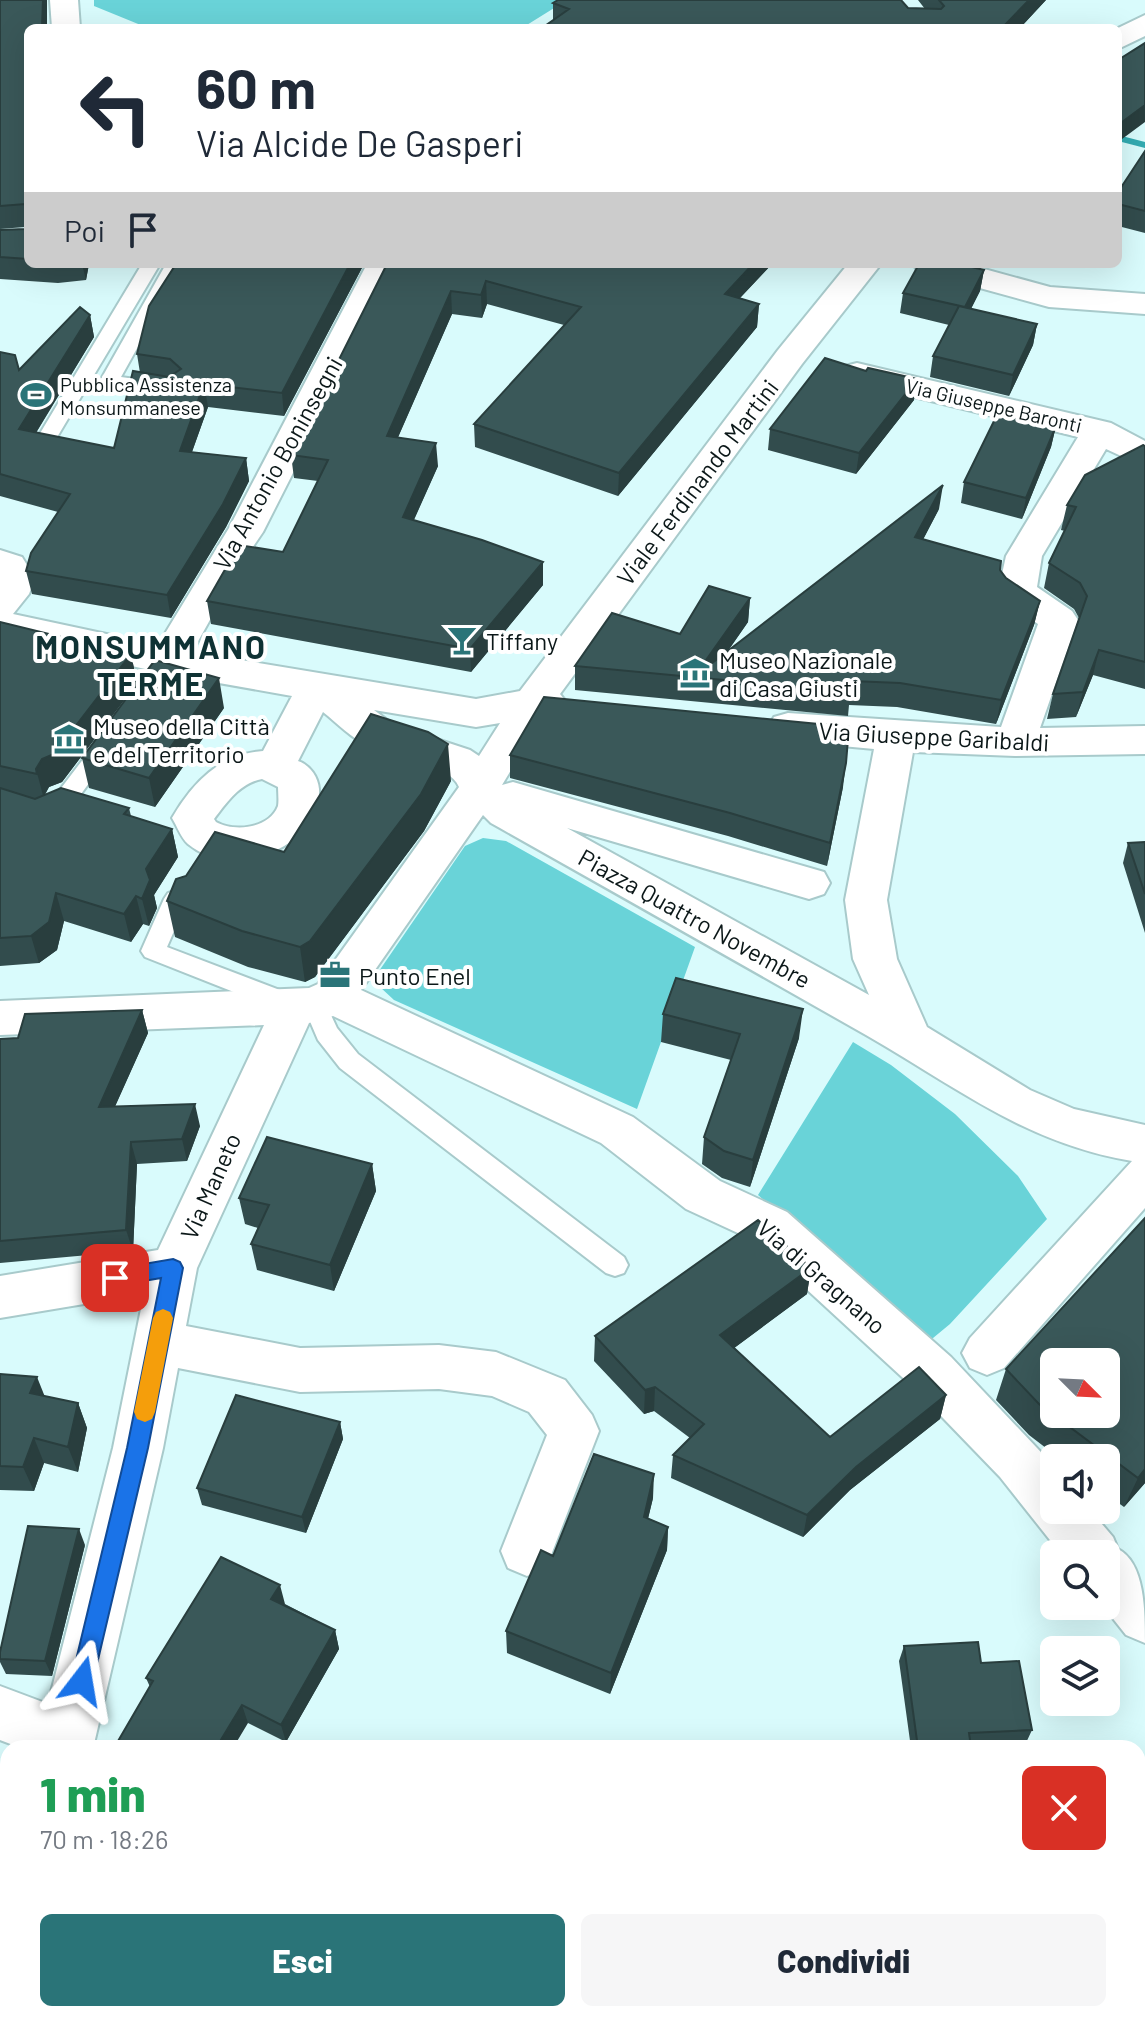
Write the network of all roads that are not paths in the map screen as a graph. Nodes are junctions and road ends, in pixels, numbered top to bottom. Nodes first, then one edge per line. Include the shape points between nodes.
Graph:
1 (64, 0) edge
2 (66, 24) edge
3 (1145, 24) edge
4 (1122, 38) edge
5 (149, 268) edge
6 (173, 268) edge
7 (381, 268) edge
8 (862, 268) edge
9 (944, 268) edge
10 (1145, 304) edge
11 (790, 357) junction
12 (173, 391) edge
13 (1099, 431) junction
14 (46, 440) edge
15 (1145, 456) edge
16 (0, 562) edge
17 (2, 618) edge
18 (159, 672) junction
19 (316, 687) junction
20 (532, 703) junction
21 (591, 707) edge
22 (759, 724) edge
23 (115, 732) edge
24 (1145, 740) edge
25 (1015, 742) junction
26 (893, 754) junction
27 (275, 767) junction
28 (480, 788) junction
29 (0, 803) edge
30 (158, 826) edge
31 (206, 837) junction
32 (809, 883) dead end
33 (176, 899) joint
34 (314, 1002) junction
35 (0, 1018) edge
36 (910, 1039) junction
37 (1145, 1144) edge
38 (1145, 1176) edge
39 (615, 1265) dead end
40 (173, 1268) junction
41 (0, 1297) edge
42 (158, 1342) junction
43 (987, 1353) dead end
44 (1040, 1488) edge
45 (1069, 1524) edge
46 (1083, 1540) edge
47 (527, 1551) dead end
48 (1120, 1586) edge
49 (1145, 1617) edge
50 (0, 1713) edge
51 (59, 1740) edge
52 (67, 1740) edge

1 - 2 street
3 - 4 street
5 - 14 lane
6 - 12 lane via 109,381
7 - 18 street, Via Antonio Boninsegni via 245,532
8 - 11 street, Viale Ferdinando Martini
9 - 10 street via 1049,297
11 - 13 street, Via Giuseppe Baronti
11 - 20 street, Viale Ferdinando Martini
13 - 15 street, Via Giuseppe Baronti
13 - 25 street via 1024,556 1017,592 1059,620
16 - 17 street via 16,578
17 - 18 street
18 - 19 street
19 - 20 street via 476,713
19 - 27 street
19 - 28 street, Piazza Quattro Novembre via 380,735 456,760 473,772
20 - 21 street
20 - 28 street, Viale Ferdinando Martini
22 - 26 street, Via Giuseppe Garibaldi
23 - 29 lane via 82,804 44,816
24 - 25 street, Via Giuseppe Garibaldi
25 - 26 street, Via Giuseppe Garibaldi
26 - 36 street via 866,900 875,959
27 - 31 street via 247,766 219,783 193,818
27 - 31 street via 298,782 301,806 294,818 257,841
28 - 32 street
28 - 34 street
28 - 36 street, Piazza Quattro Novembre via 505,812
30 - 31 street
31 - 33 street
33 - 34 lane via 153,951
34 - 35 street
34 - 39 lane via 327,1033 349,1061
34 - 40 street, Via Maneto
34 - 44 street, Via di Gragnano via 617,1130 703,1195 770,1226 933,1373
36 - 37 street, Piazza Quattro Novembre via 1014,1103 1065,1125
38 - 43 street
40 - 41 street
40 - 42 street, Via Maneto
42 - 47 street via 300,1370 439,1367 496,1374 547,1396 574,1431
42 - 52 street, Via Maneto via 138,1448
45 - 46 street
48 - 49 street
50 - 51 street

